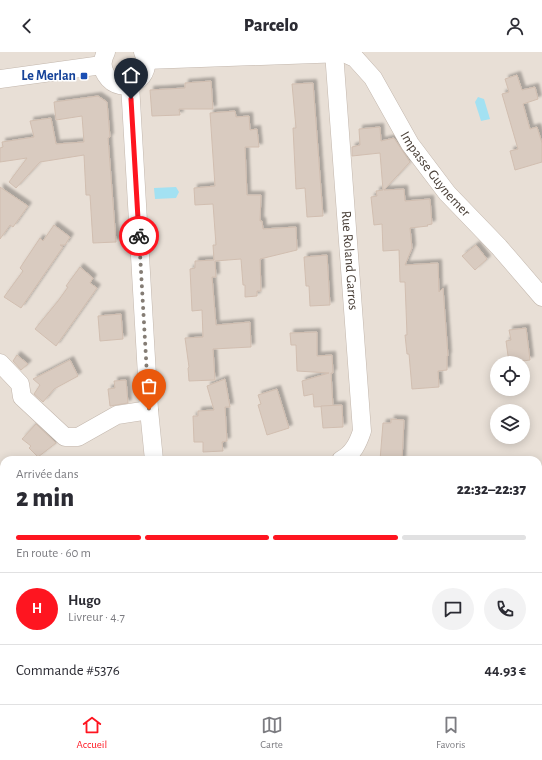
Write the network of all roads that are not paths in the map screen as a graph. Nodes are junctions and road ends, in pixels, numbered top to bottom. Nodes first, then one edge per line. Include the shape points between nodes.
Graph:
1 (334, 53) edge
2 (144, 56) edge
3 (104, 59) edge
4 (0, 79) edge
5 (130, 84) junction
6 (542, 297) edge
7 (0, 363) edge
8 (149, 410) junction
9 (154, 456) edge
10 (347, 456) edge

1 - 2 street, Impasse Guynemer
1 - 6 street, Impasse Guynemer via 355,58 373,78 410,144 446,192 499,247
1 - 10 street, Rue Roland Garros via 362,431 356,446
2 - 5 street via 144,74
3 - 4 street
3 - 5 street via 108,78 121,85
5 - 8 street
7 - 8 street via 20,384 22,397 65,437 78,437 117,415
8 - 9 street

